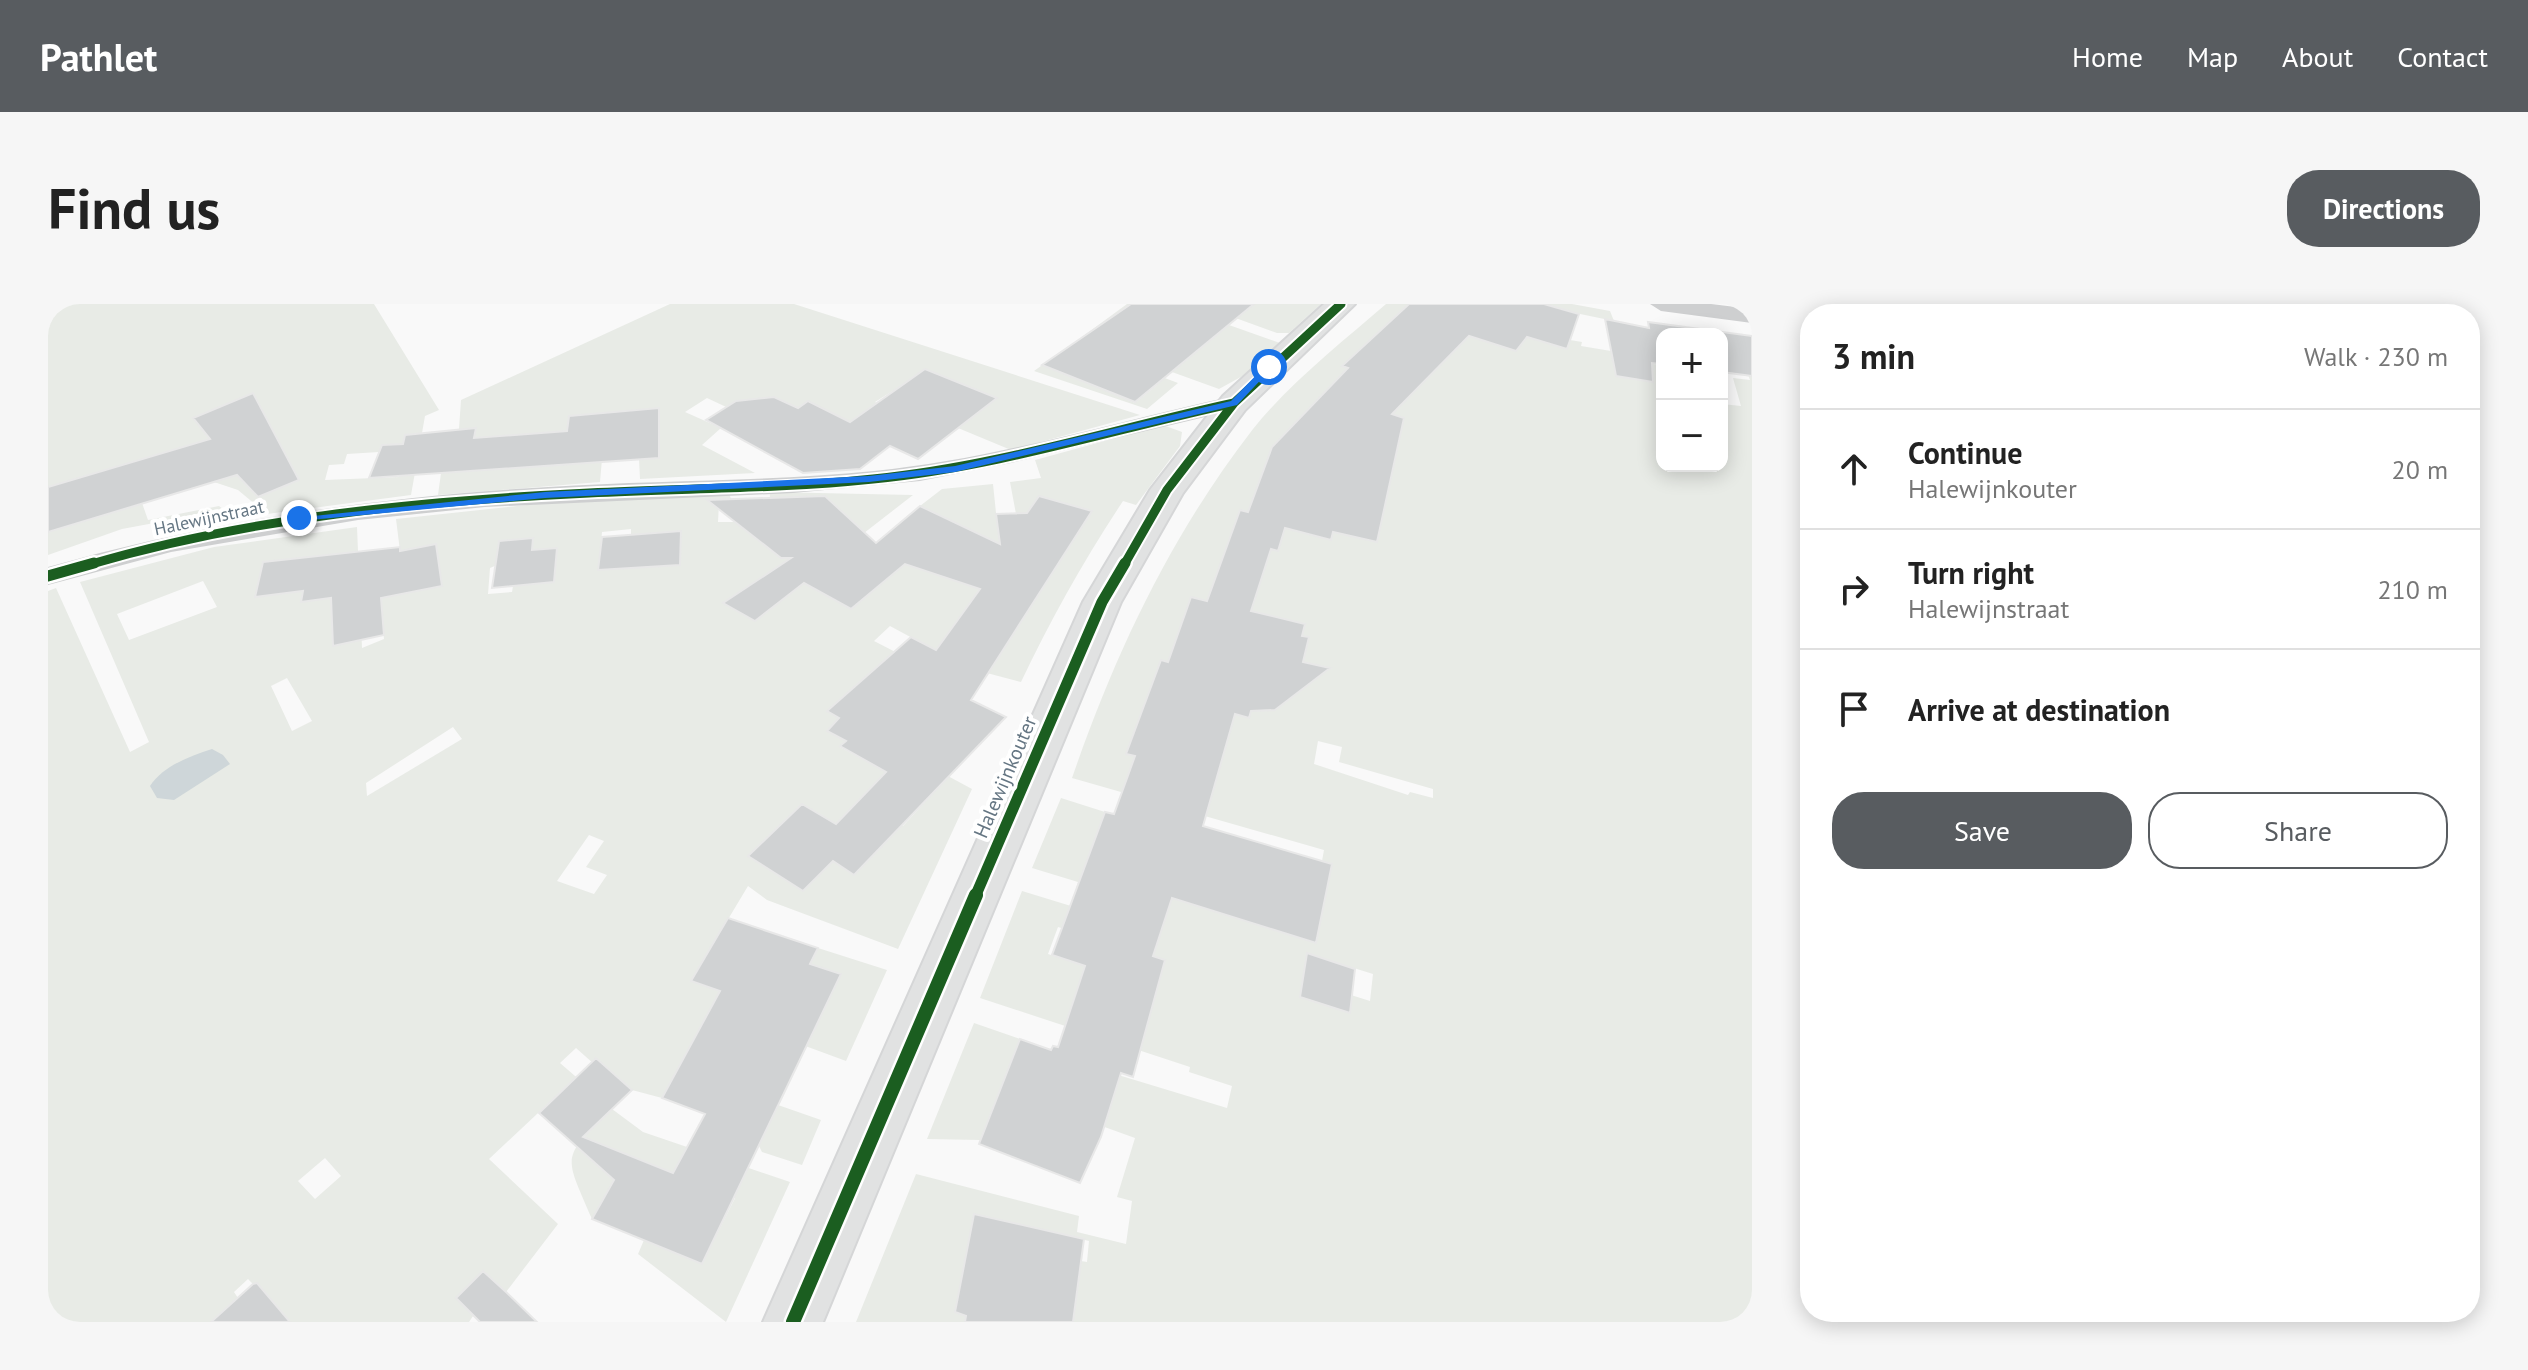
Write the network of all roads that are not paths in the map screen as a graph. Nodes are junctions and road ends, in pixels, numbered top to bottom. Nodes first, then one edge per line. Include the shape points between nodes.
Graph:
1 (1341, 304) edge
2 (1661, 304) edge
3 (1752, 316) edge
4 (1234, 403) junction
5 (48, 576) edge
6 (793, 1322) edge

1 - 4 street, Halewijnkouter
2 - 3 street
4 - 5 street, Halewijnstraat via 955,469 853,480 545,495 299,518 168,544
4 - 6 street, Halewijnkouter via 1167,490 1102,602

